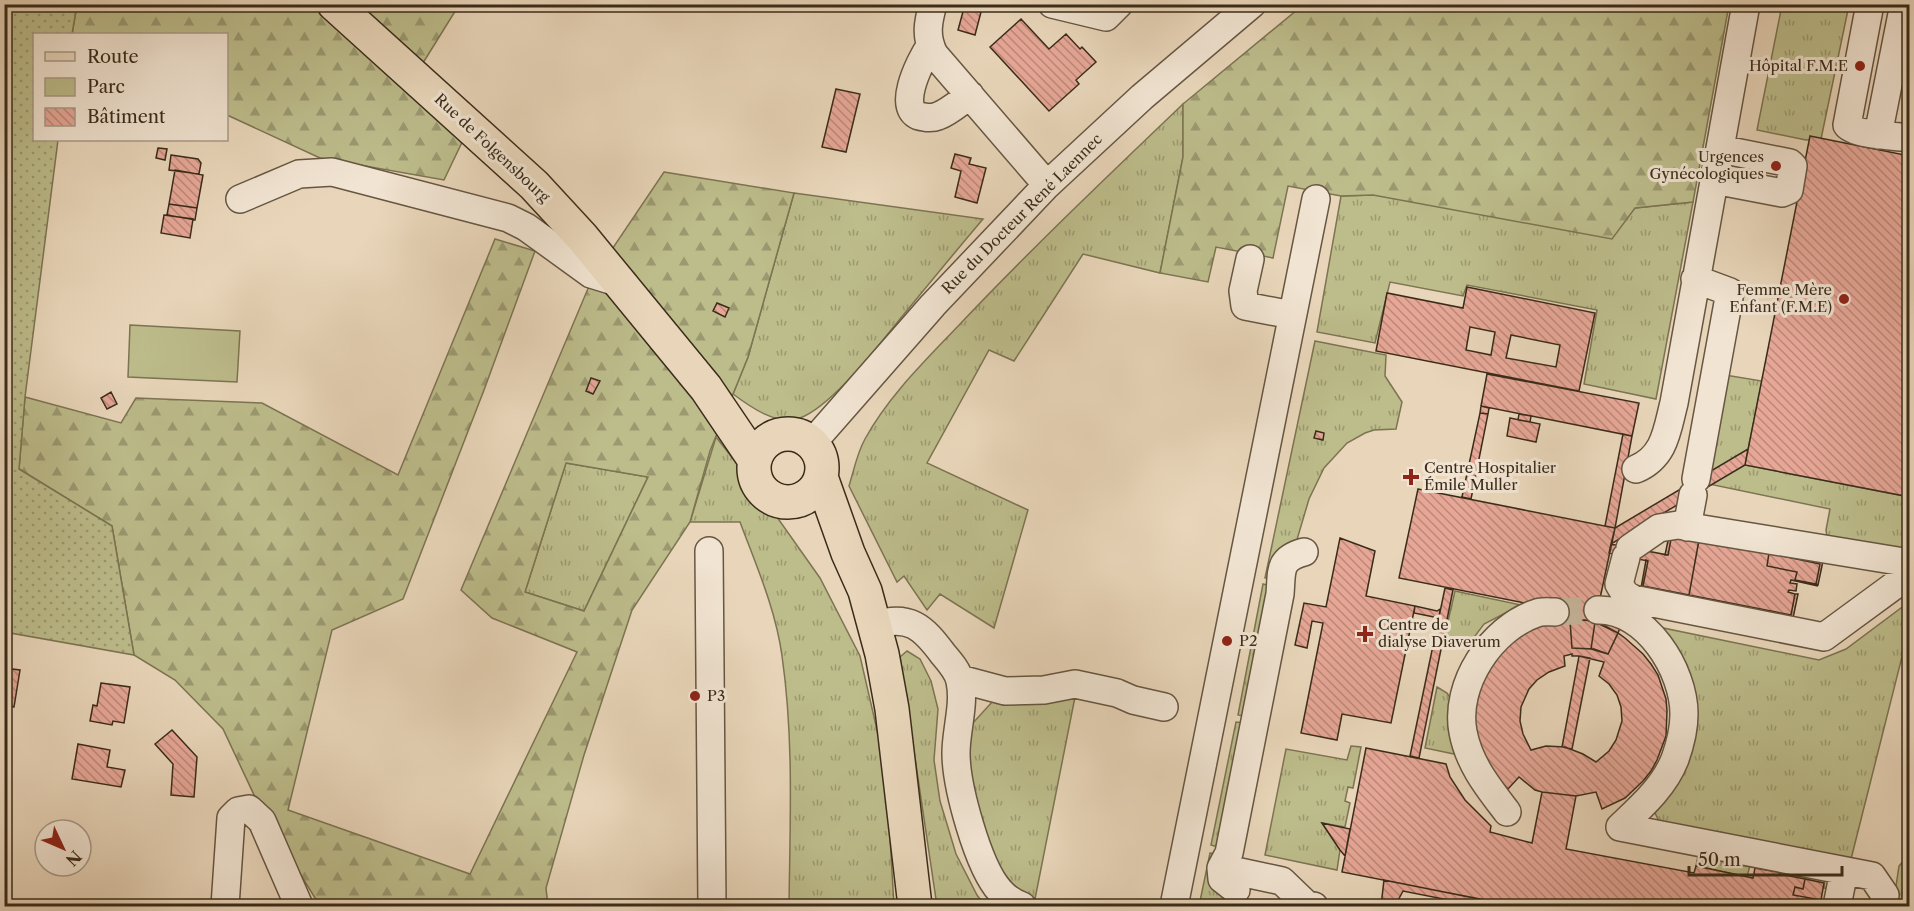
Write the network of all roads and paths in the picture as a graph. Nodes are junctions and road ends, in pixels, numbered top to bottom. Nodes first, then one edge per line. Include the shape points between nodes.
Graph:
1 (334, 4) edge
2 (933, 4) edge
3 (1119, 4) edge
4 (1252, 4) edge
5 (1746, 4) edge
6 (1870, 4) edge
7 (1904, 4) edge
8 (1053, 5) edge
9 (930, 46) junction
10 (970, 95) junction
11 (1878, 135) junction
12 (1910, 138) edge
13 (1720, 149) junction
14 (1714, 180) junction
15 (1047, 185) junction
16 (240, 199) dead end
17 (1316, 199) dead end
18 (1250, 259) dead end
19 (1695, 279) junction
20 (617, 282) junction
21 (1292, 315) junction
22 (706, 388) junction
23 (780, 434) junction
24 (812, 443) junction
25 (754, 459) junction
26 (1636, 469) dead end
27 (822, 477) junction
28 (795, 502) junction
29 (1687, 527) junction
30 (709, 551) dead end
31 (1304, 552) dead end
32 (848, 553) junction
33 (1910, 563) edge
34 (1910, 574) edge
35 (1631, 608) junction
36 (1598, 610) tunnel mouth
37 (1555, 612) tunnel mouth
38 (874, 625) junction
39 (960, 679) junction
40 (1164, 707) dead end
41 (1507, 812) dead end
42 (1844, 871) junction
43 (225, 906) edge
44 (299, 906) edge
45 (712, 906) edge
46 (914, 906) edge
47 (1022, 906) edge
48 (1174, 906) edge
49 (1314, 906) edge
50 (1837, 906) edge
51 (1883, 906) edge

1 - 20 main road, Rue de Folgensbourg via 534,184
2 - 9 street via 927,27
3 - 8 street via 1106,17
4 - 15 street, Rue du Docteur René Laennec via 1142,97
5 - 13 street
6 - 11 street via 1846,125
7 - 11 street
9 - 10 street
9 - 10 street via 921,60 908,102 913,113 939,116
10 - 15 street
11 - 12 street
13 - 14 street
13 - 14 street via 1794,165 1789,190 1782,193
14 - 19 street
15 - 24 street, Rue du Docteur René Laennec via 933,305
16 - 20 street via 299,174 332,172 508,218 591,274
17 - 21 street
18 - 21 street via 1243,291 1245,306
19 - 26 street via 1667,432 1656,456
19 - 29 street via 1730,292
20 - 22 main road, Rue de Folgensbourg
21 - 48 street
22 - 23 main road, Rue de Folgensbourg
22 - 25 main road, Rue de Folgensbourg
23 - 24 main road via 803,437
23 - 25 main road via 760,449
24 - 27 main road via 819,453
25 - 28 main road via 753,473 768,497
27 - 28 main road via 807,497
27 - 32 main road
28 - 32 main road
29 - 33 street
29 - 35 street via 1659,528 1628,552 1619,584
30 - 45 street
31 - 49 street via 1291,556 1283,565 1281,594 1229,853 1221,868 1222,879 1282,881 1307,905
32 - 38 main road via 865,591
34 - 35 street via 1824,637
35 - 36 street
35 - 42 street via 1674,671 1684,714 1681,742 1663,781 1620,826
37 - 41 street via 1537,613 1497,638 1480,656 1469,679 1463,731 1485,784
38 - 39 street via 901,621 924,631
38 - 46 main road via 892,709
39 - 40 street via 1005,691 1075,684
39 - 47 street via 956,771 963,802 993,882 1007,898
42 - 50 street
42 - 51 street via 1872,876 1885,895
43 - 44 street via 231,818 238,811 249,809 262,821

